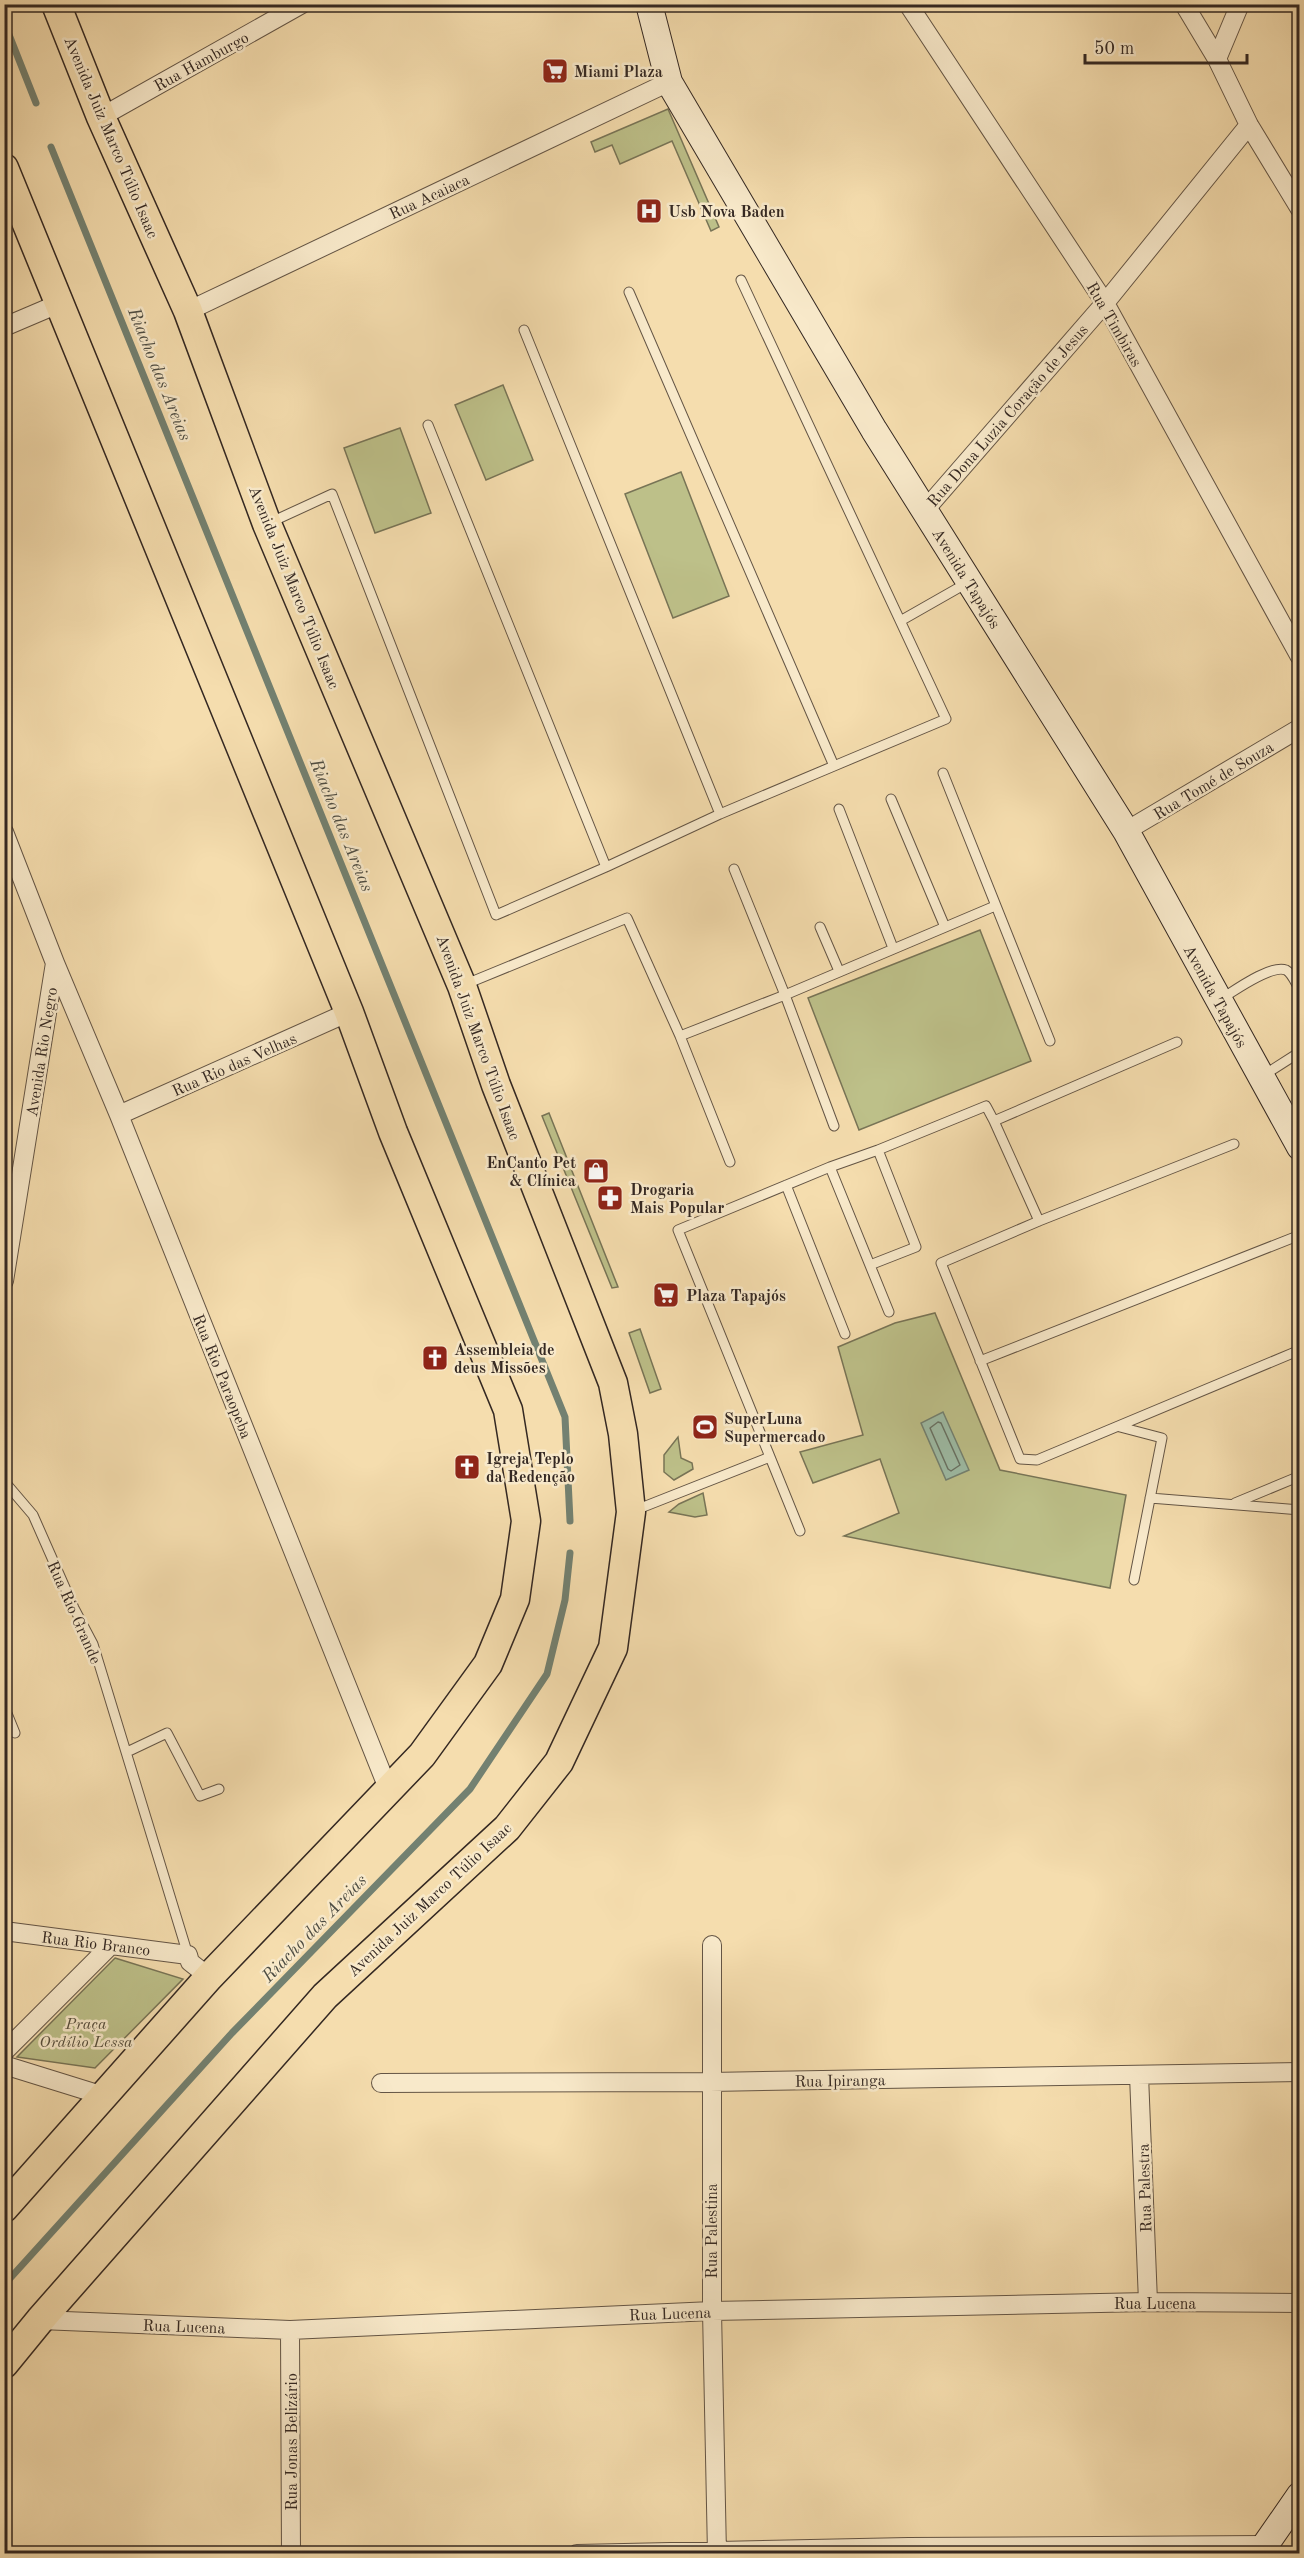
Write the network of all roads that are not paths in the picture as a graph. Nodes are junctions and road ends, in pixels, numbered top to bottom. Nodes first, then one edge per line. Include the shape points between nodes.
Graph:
1 (56, 4) edge
2 (302, 4) edge
3 (649, 4) edge
4 (908, 4) edge
5 (1184, 4) edge
6 (1240, 4) edge
7 (1217, 58) junction
8 (669, 82) junction
9 (101, 117) junction
10 (1249, 124) junction
11 (4, 168) edge
12 (1299, 209) edge
13 (741, 280) dead end
14 (629, 292) dead end
15 (1105, 303) junction
16 (58, 304) junction
17 (188, 310) junction
18 (4, 327) edge
19 (524, 330) dead end
20 (428, 425) dead end
21 (925, 510) junction
22 (267, 524) junction
23 (970, 582) junction
24 (902, 620) junction
25 (1299, 657) edge
26 (1299, 728) edge
27 (834, 766) junction
28 (943, 773) dead end
29 (891, 799) dead end
30 (839, 809) dead end
31 (720, 814) junction
32 (1126, 831) junction
33 (4, 832) edge
34 (606, 867) junction
35 (734, 869) dead end
36 (995, 906) junction
37 (820, 927) dead end
38 (945, 927) junction
39 (893, 948) junction
40 (56, 963) junction
41 (839, 971) junction
42 (462, 986) junction
43 (1299, 990) edge
44 (785, 995) junction
45 (1218, 1000) junction
46 (349, 1012) junction
47 (680, 1036) junction
48 (1050, 1041) dead end
49 (1177, 1042) dead end
50 (1299, 1052) edge
51 (1261, 1077) junction
52 (119, 1115) junction
53 (994, 1120) junction
54 (834, 1126) dead end
55 (1234, 1144) dead end
56 (1299, 1147) edge
57 (878, 1150) junction
58 (730, 1162) dead end
59 (830, 1167) junction
60 (786, 1185) junction
61 (1039, 1221) junction
62 (1299, 1235) edge
63 (870, 1265) junction
64 (4, 1281) edge
65 (889, 1312) dead end
66 (845, 1334) dead end
67 (1299, 1350) edge
68 (980, 1361) junction
69 (1120, 1427) junction
70 (770, 1457) junction
71 (1299, 1476) edge
72 (4, 1481) edge
73 (1150, 1498) junction
74 (1234, 1504) junction
75 (1299, 1510) edge
76 (631, 1512) junction
77 (800, 1531) dead end
78 (1134, 1580) dead end
79 (4, 1706) edge
80 (15, 1733) dead end
81 (127, 1752) junction
82 (219, 1789) dead end
83 (389, 1791) junction
84 (4, 1931) edge
85 (111, 1945) junction
86 (712, 1945) dead end
87 (188, 1955) junction
88 (209, 1977) junction
89 (4, 2052) edge
90 (4, 2065) edge
91 (1299, 2072) edge
92 (1139, 2075) junction
93 (710, 2082) junction
94 (381, 2083) dead end
95 (104, 2096) junction
96 (4, 2208) edge
97 (1148, 2302) junction
98 (1299, 2303) edge
99 (712, 2311) junction
100 (40, 2320) junction
101 (290, 2330) junction
102 (4, 2364) edge
103 (1299, 2495) edge
104 (1262, 2549) edge
105 (717, 2552) edge
106 (291, 2553) edge
107 (577, 2553) edge

1 - 9 main road, Avenida Juiz Marco Túlio Isaac
2 - 9 street, Rua Hamburgo
3 - 8 main road, Avenida Tapajós
4 - 15 street, Rua Timbiras
5 - 7 street
6 - 7 street
7 - 10 street
8 - 17 street, Rua Acaiaca
8 - 21 main road, Avenida Tapajós
9 - 17 main road, Avenida Juiz Marco Túlio Isaac
10 - 12 street
10 - 15 street, Rua Dona Luzia Coração de Jesus
11 - 16 main road
13 - 24 lane
14 - 27 lane
15 - 21 street, Rua Dona Luzia Coração de Jesus
15 - 25 street, Rua Timbiras
16 - 18 street
16 - 46 main road
17 - 22 main road, Avenida Juiz Marco Túlio Isaac
19 - 31 lane
20 - 34 lane
21 - 23 main road, Avenida Tapajós
22 - 34 lane via 332,494 496,915
22 - 42 main road, Avenida Juiz Marco Túlio Isaac
23 - 24 lane
23 - 32 main road, Avenida Tapajós
24 - 27 lane via 946,718
26 - 32 street, Rua Tomé de Souza
27 - 31 lane
28 - 36 lane
29 - 38 lane
30 - 39 lane
31 - 34 lane
32 - 45 main road, Avenida Tapajós
33 - 40 street
35 - 44 lane
36 - 38 lane
36 - 48 lane
37 - 41 lane
38 - 39 lane
39 - 41 lane
40 - 52 street, Rua Rio Paraopeba
40 - 64 street, Avenida Rio Negro
41 - 44 lane
42 - 47 lane via 627,918
42 - 76 main road, Avenida Juiz Marco Túlio Isaac via 496,1085 614,1383
43 - 45 lane via 1291,974 1275,969
44 - 47 lane
44 - 54 lane
45 - 51 main road, Avenida Tapajós
46 - 52 street, Rua Rio das Velhas
46 - 83 main road via 393,1132 508,1410 526,1521 515,1599 488,1664 422,1755
47 - 58 lane
49 - 53 lane
50 - 51 lane
51 - 56 main road, Avenida Tapajós
52 - 83 street, Rua Rio Paraopeba
53 - 57 lane via 987,1106
53 - 61 lane
55 - 61 lane
57 - 59 lane
57 - 63 lane via 916,1247
59 - 60 lane
59 - 63 lane
60 - 66 lane
60 - 70 lane via 678,1230
61 - 68 lane via 941,1263
62 - 68 lane
63 - 65 lane
67 - 69 lane
68 - 69 lane via 1020,1459 1037,1460
69 - 73 lane via 1162,1438
70 - 76 lane
70 - 77 lane
71 - 74 lane
72 - 81 lane, Rua Rio Grande via 33,1515 93,1644
73 - 74 lane
73 - 78 lane
74 - 75 lane
76 - 100 main road, Avenida Juiz Marco Túlio Isaac via 613,1648 559,1762 507,1828 325,1996
79 - 80 lane
81 - 82 lane via 167,1733 200,1796
81 - 87 lane, Rua Rio Grande
83 - 88 main road
84 - 85 street, Rua Rio Branco
85 - 87 street, Rua Rio Branco
85 - 89 street
86 - 93 street, Rua Palestina
87 - 88 street, Rua Rio Grande via 190,1962
88 - 95 main road
90 - 95 street
91 - 92 street, Rua Ipiranga
92 - 93 street, Rua Ipiranga
92 - 97 street, Rua Palestra
93 - 94 street, Rua Ipiranga
93 - 99 street, Rua Palestina
95 - 96 main road
97 - 98 street, Rua Lucena
97 - 99 street, Rua Lucena
99 - 101 street, Rua Lucena
99 - 105 street, Rua Palestina
100 - 101 street, Rua Lucena
100 - 102 main road, Avenida Juiz Marco Túlio Isaac
101 - 106 street, Rua Jonas Belizário
103 - 104 main road
104 - 105 street via 908,2547
105 - 107 street

